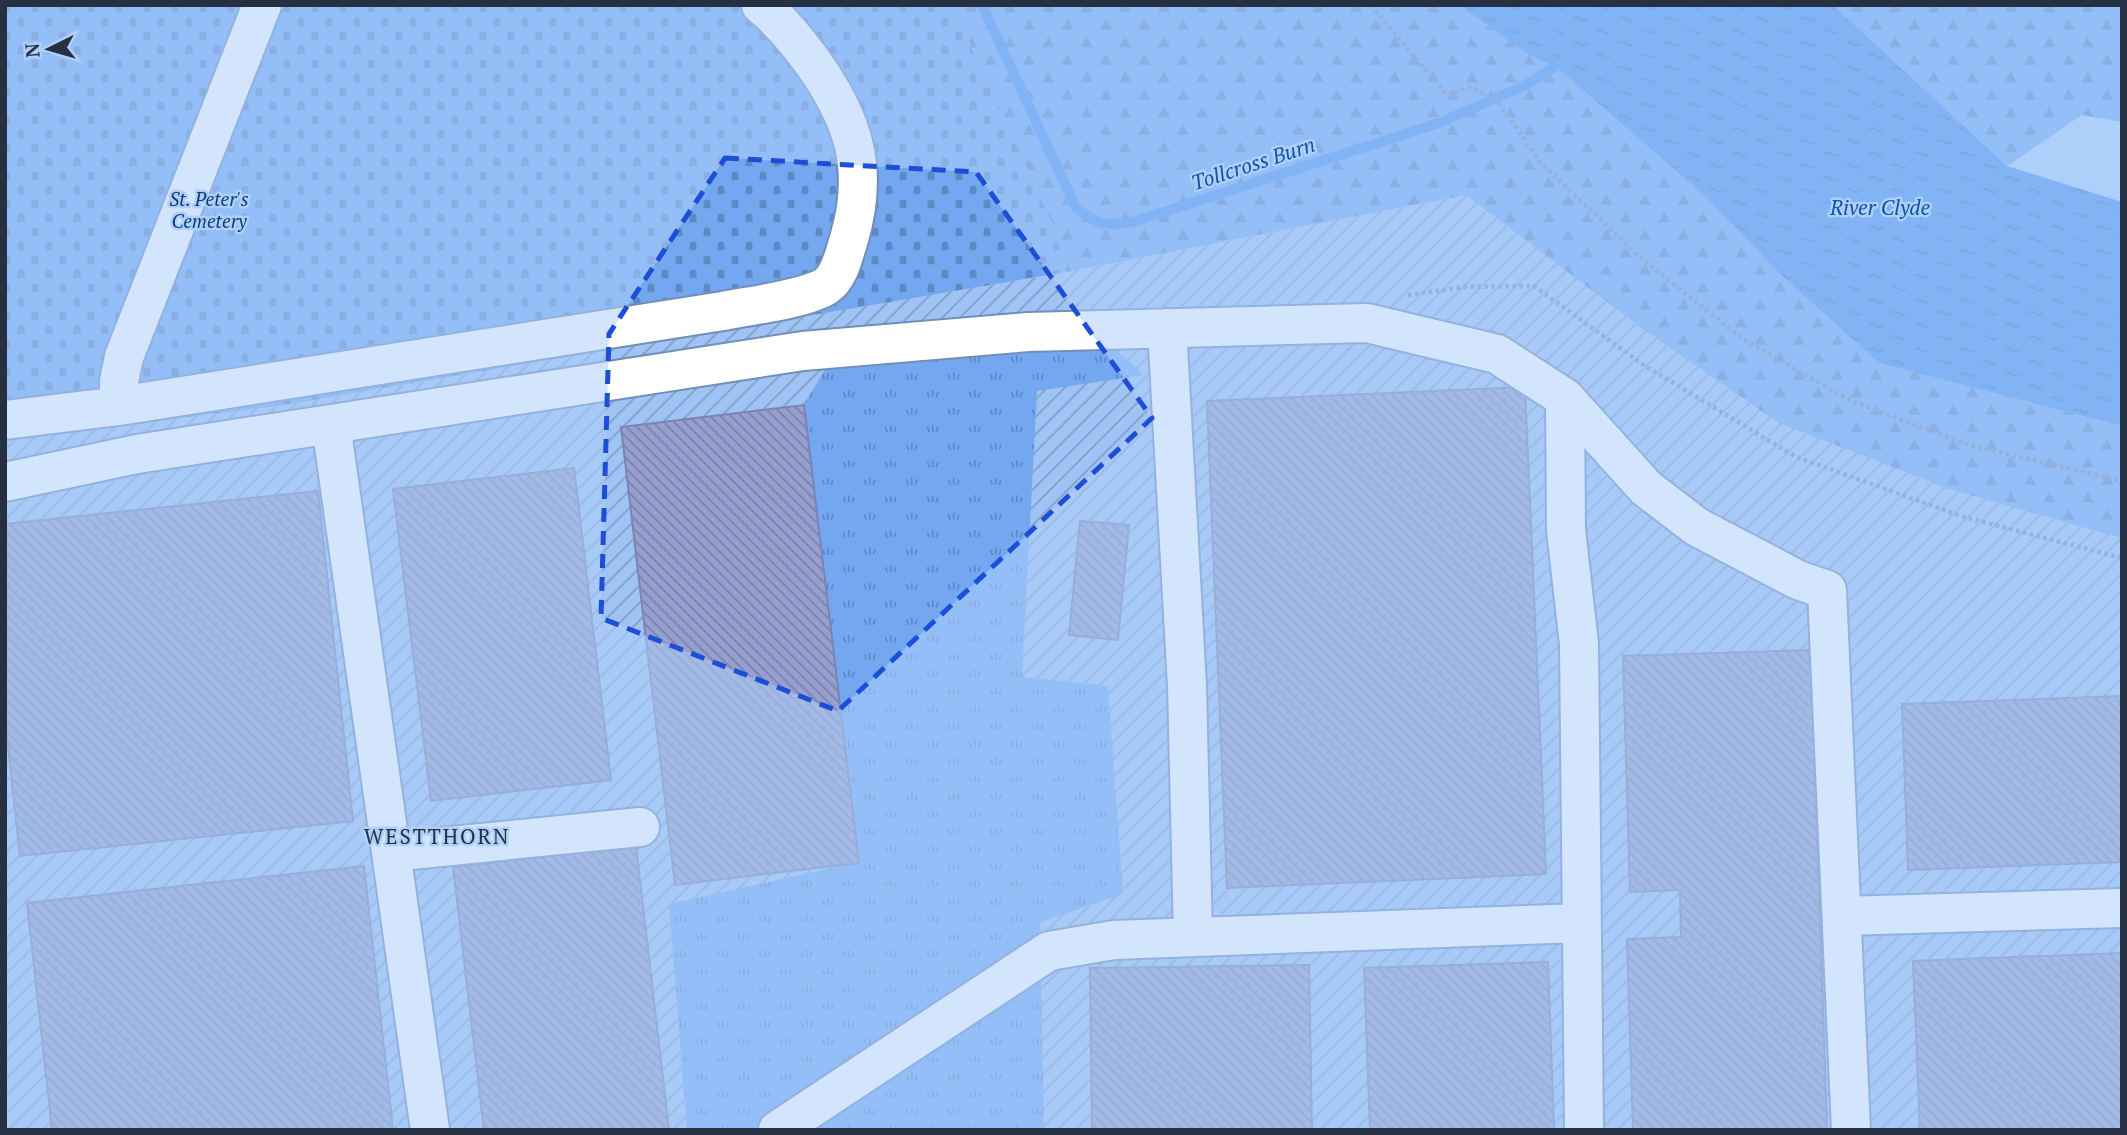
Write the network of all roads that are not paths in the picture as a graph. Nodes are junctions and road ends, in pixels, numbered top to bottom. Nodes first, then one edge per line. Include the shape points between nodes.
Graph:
1 (262, 5) edge
2 (761, 5) edge
3 (1167, 328) junction
4 (1565, 398) junction
5 (119, 406) junction
6 (5, 420) edge
7 (331, 424) junction
8 (5, 482) edge
9 (640, 827) dead end
10 (390, 852) junction
11 (2122, 908) edge
12 (1842, 916) junction
13 (1582, 923) junction
14 (1193, 937) junction
15 (429, 1130) edge
16 (778, 1130) edge
17 (1584, 1130) edge
18 (1852, 1130) edge

1 - 5 lane via 124,357
2 - 5 lane via 826,81 842,108 855,146 852,227 827,286 723,311
3 - 4 lane via 1367,323 1497,354
3 - 7 lane via 1028,332 803,351
3 - 14 lane via 1186,686
4 - 12 lane via 1646,488 1697,527 1798,580 1827,590
4 - 13 lane via 1566,530 1579,644
5 - 6 lane
7 - 8 lane via 137,454
7 - 10 lane
9 - 10 lane
10 - 15 lane
11 - 12 lane
12 - 18 lane
13 - 14 lane
13 - 17 lane
14 - 16 lane via 1114,940 1049,951

